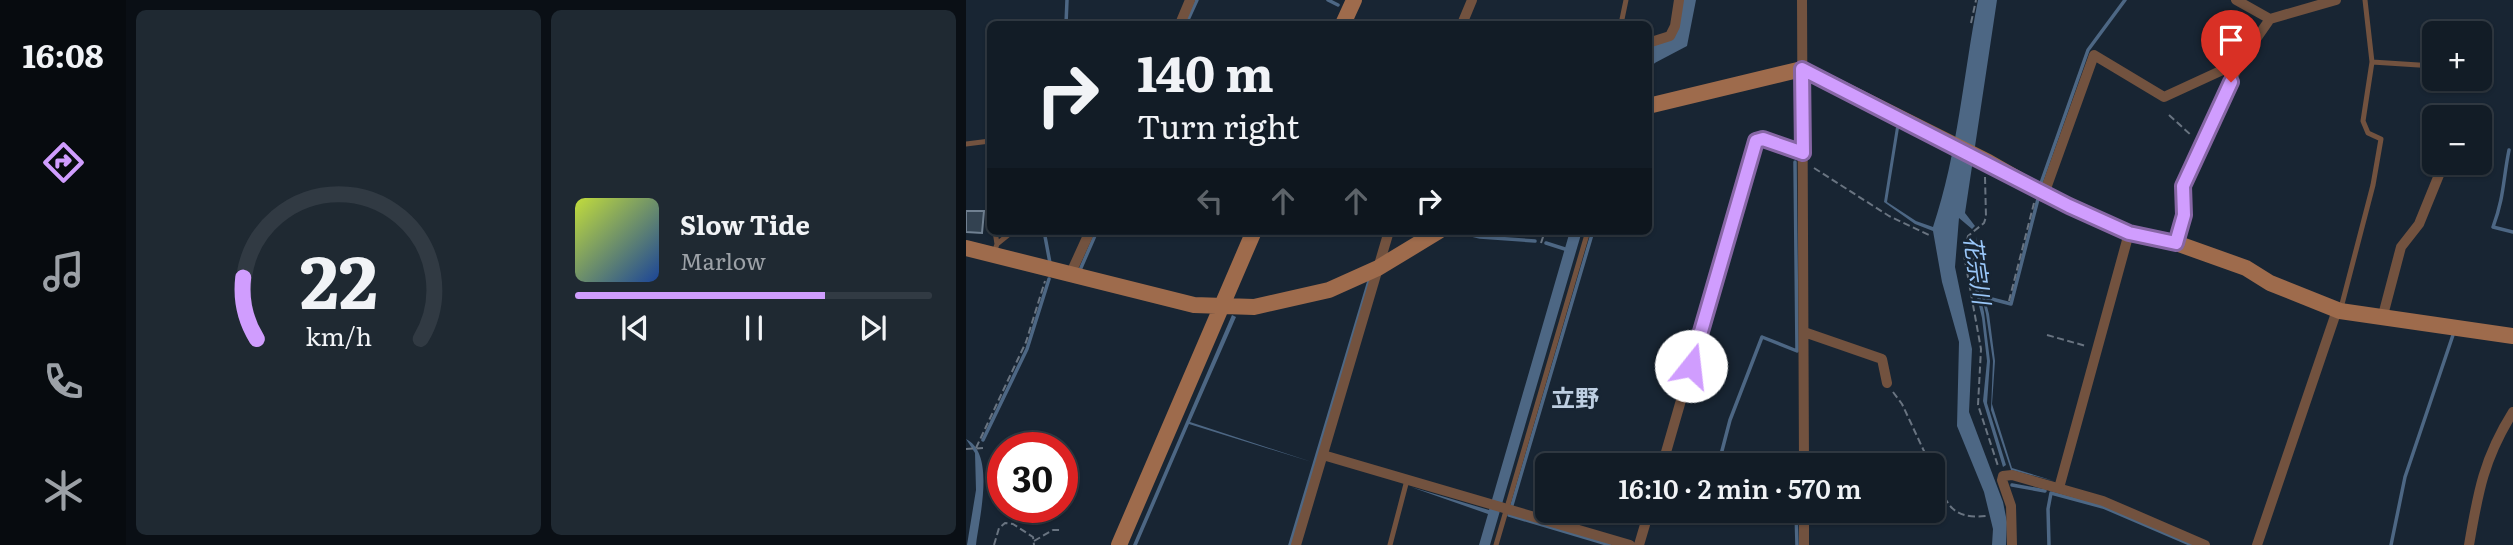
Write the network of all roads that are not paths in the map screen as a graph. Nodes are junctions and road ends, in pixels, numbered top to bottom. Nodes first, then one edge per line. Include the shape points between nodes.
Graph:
1 (1190, 0) edge
2 (1472, 0) edge
3 (1626, 0) edge
4 (1679, 0) edge
5 (1802, 0) edge
6 (2236, 0) edge
7 (2336, 0) edge
8 (2365, 0) edge
9 (1349, 2) edge
10 (2270, 19) junction
11 (1181, 21) edge
12 (1344, 21) edge
13 (1463, 21) edge
14 (1622, 21) edge
15 (1652, 42) edge
16 (2241, 62) junction
17 (2372, 62) junction
18 (2422, 65) edge
19 (1802, 69) junction
20 (1652, 105) edge
21 (987, 141) edge
22 (966, 144) edge
23 (1803, 159) junction
24 (2439, 175) edge
25 (2040, 192) junction
26 (2129, 233) junction
27 (995, 235) edge
28 (1009, 235) edge
29 (1088, 235) edge
30 (1252, 235) edge
31 (1388, 235) edge
32 (1432, 235) edge
33 (1587, 235) edge
34 (2176, 243) junction
35 (966, 248) edge
36 (995, 250) junction
37 (1378, 268) junction
38 (1070, 275) junction
39 (1221, 307) junction
40 (2339, 311) junction
41 (2382, 319) junction
42 (1804, 332) junction
43 (2513, 336) edge
44 (1887, 383) road end
45 (2513, 412) edge
46 (1666, 453) edge
47 (1804, 453) edge
48 (1323, 455) junction
49 (1407, 480) junction
50 (2059, 488) junction
51 (1504, 509) junction
52 (1645, 523) edge
53 (1804, 523) edge
54 (1119, 545) edge
55 (1296, 545) edge
56 (1390, 545) edge
57 (1496, 545) edge
58 (1630, 545) edge
59 (1639, 545) edge
60 (1804, 545) edge
61 (2012, 545) edge
62 (2205, 545) edge
63 (2257, 545) edge
64 (2469, 545) edge

1 - 11 street
2 - 13 street
3 - 14 lane
4 - 15 street via 1670,36
5 - 19 street
6 - 10 street
7 - 10 street
8 - 17 lane
9 - 12 street
10 - 16 street
16 - 25 street via 2164,97 2094,55
16 - 34 street via 2183,186 2184,215
17 - 18 lane
17 - 40 lane via 2363,121 2368,133 2381,139
19 - 20 street
19 - 23 street
19 - 25 street
21 - 22 lane
23 - 42 street
23 - 46 street via 1763,139 1756,141
24 - 41 street via 2419,224 2401,247
25 - 26 street
26 - 34 street
26 - 50 street
27 - 36 lane
28 - 36 lane
29 - 38 street
30 - 39 street
31 - 37 street
32 - 37 street
33 - 51 lane
34 - 40 street via 2246,268 2270,283
35 - 36 street
36 - 38 street
37 - 39 street via 1329,290 1289,301
37 - 48 street
38 - 39 street via 1194,305
39 - 54 street
40 - 41 street
40 - 63 street
41 - 43 street
42 - 44 street via 1882,359
42 - 47 street
45 - 64 street via 2493,444 2479,487
48 - 49 street
48 - 55 street
49 - 51 street
49 - 56 lane
50 - 61 street via 2003,476 2011,506
50 - 62 street via 2103,501
51 - 57 lane
51 - 58 street
52 - 59 street
53 - 60 street

